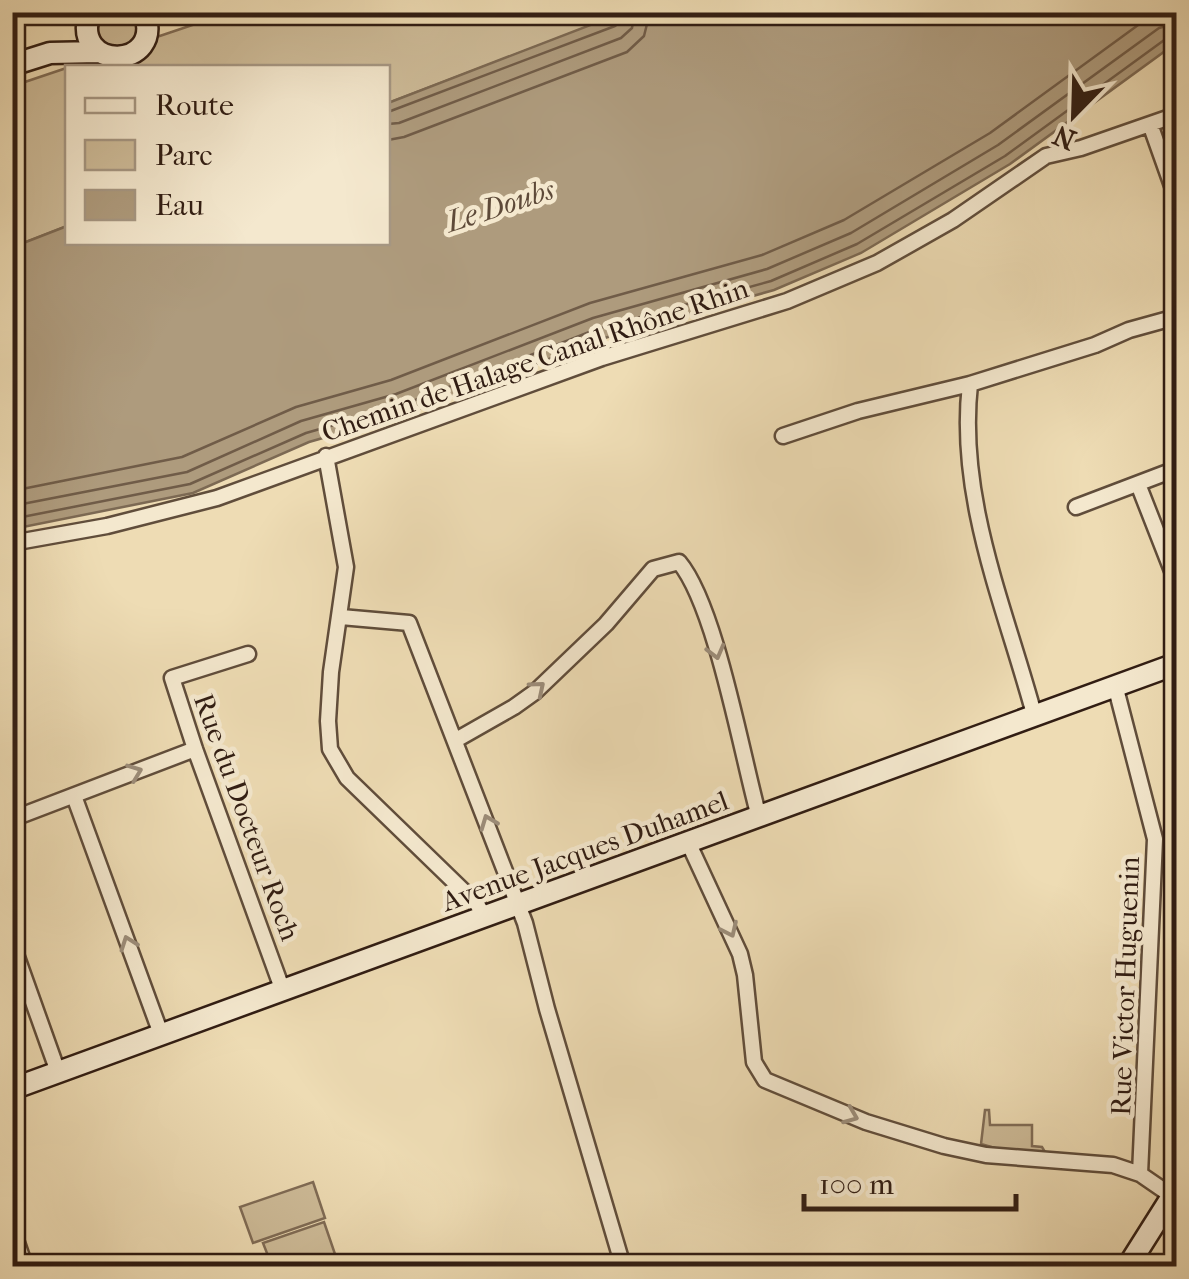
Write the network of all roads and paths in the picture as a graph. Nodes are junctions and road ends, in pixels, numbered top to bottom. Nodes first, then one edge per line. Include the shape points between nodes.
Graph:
1 (149, 14) edge
2 (89, 16) edge
3 (99, 52) junction
4 (50, 53) junction
5 (12, 65) edge
6 (1176, 116) edge
7 (1150, 124) junction
8 (1176, 198) edge
9 (1176, 317) edge
10 (970, 384) junction
11 (784, 436) dead end
12 (326, 456) junction
13 (1176, 469) edge
14 (1138, 484) junction
15 (1076, 507) dead end
16 (12, 543) edge
17 (1170, 543) edge
18 (1176, 582) edge
19 (340, 617) junction
20 (248, 654) dead end
21 (1176, 664) edge
22 (1115, 685) junction
23 (1034, 714) junction
24 (456, 740) junction
25 (194, 750) junction
26 (74, 796) junction
27 (759, 817) junction
28 (12, 819) edge
29 (688, 842) junction
30 (519, 904) junction
31 (484, 916) junction
32 (12, 942) edge
33 (283, 991) junction
34 (161, 1034) junction
35 (58, 1072) junction
36 (12, 1089) edge
37 (1140, 1174) junction
38 (1174, 1193) edge
39 (12, 1228) edge
40 (25, 1266) edge
41 (624, 1266) edge
42 (1128, 1266) edge

1 - 3 main road via 138,50 122,57
2 - 3 main road via 87,34
2 - 4 main road
3 - 4 main road
4 - 5 main road
6 - 7 street, Chemin de Halage Canal Rhône Rhin
7 - 8 street
7 - 12 street, Chemin de Halage Canal Rhône Rhin via 1046,156 953,220 846,277
9 - 10 street
10 - 11 street via 858,410
10 - 23 street via 966,416 974,489
12 - 16 street, Chemin de Halage Canal Rhône Rhin via 179,509
12 - 19 street via 346,566
13 - 14 street
14 - 15 street
14 - 17 street
17 - 18 street
19 - 24 street via 409,623
19 - 31 street via 328,721 336,763
20 - 25 street, Rue du Docteur Roch via 172,678
21 - 22 main road, Avenue Jacques Duhamel
22 - 23 main road, Avenue Jacques Duhamel
22 - 37 street, Rue Victor Huguenin via 1155,839
23 - 27 main road, Avenue Jacques Duhamel
24 -> 27 street via 535,692 653,569 679,562 712,637
30 -> 24 street
26 -> 25 street
25 - 33 street, Rue du Docteur Roch
26 - 28 street
34 -> 26 street
27 - 29 main road, Avenue Jacques Duhamel
29 - 30 main road, Avenue Jacques Duhamel
29 -> 37 street via 740,954 754,1062 762,1077 866,1122 972,1153 1091,1161
30 - 31 main road, Avenue Jacques Duhamel
30 - 41 street
31 - 33 main road, Avenue Jacques Duhamel
32 - 35 street
33 - 34 main road, Avenue Jacques Duhamel
34 - 35 main road, Avenue Jacques Duhamel
35 - 36 main road, Avenue Jacques Duhamel
37 - 38 street
38 - 42 main road
39 - 40 street

